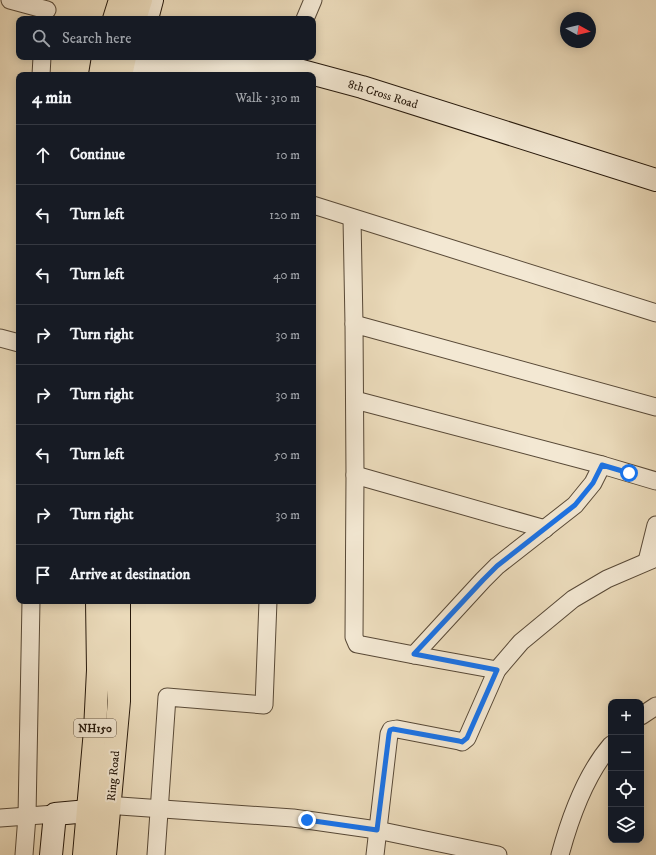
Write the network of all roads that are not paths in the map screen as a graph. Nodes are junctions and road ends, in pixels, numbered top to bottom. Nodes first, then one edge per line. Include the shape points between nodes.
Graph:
1 (10, 0) edge
2 (120, 0) edge
3 (141, 0) edge
4 (152, 0) edge
5 (313, 0) edge
6 (47, 10) edge
7 (115, 16) edge
8 (136, 16) edge
9 (148, 16) edge
10 (306, 16) edge
11 (42, 60) edge
12 (120, 65) edge
13 (285, 66) edge
14 (41, 72) edge
15 (307, 72) edge
16 (316, 74) edge
17 (656, 180) edge
18 (316, 206) edge
19 (352, 218) junction
20 (656, 313) edge
21 (354, 324) junction
22 (0, 338) edge
23 (16, 342) edge
24 (355, 400) junction
25 (656, 407) edge
26 (602, 465) junction
27 (355, 475) junction
28 (656, 481) edge
29 (656, 525) edge
30 (545, 529) junction
31 (652, 560) edge
32 (31, 604) edge
33 (97, 604) edge
34 (119, 604) edge
35 (129, 604) edge
36 (268, 604) edge
37 (414, 655) junction
38 (497, 670) junction
39 (656, 706) edge
40 (644, 714) edge
41 (608, 748) edge
42 (115, 806) junction
43 (160, 809) junction
44 (88, 811) junction
45 (55, 814) junction
46 (27, 816) junction
47 (0, 818) edge
48 (377, 830) junction
49 (24, 855) edge
50 (51, 855) edge
51 (84, 855) edge
52 (105, 855) edge
53 (116, 855) edge
54 (156, 855) edge
55 (375, 855) edge
56 (498, 855) edge
57 (560, 855) edge

1 - 6 street
2 - 7 highway
3 - 8 highway
4 - 9 street
5 - 10 street
11 - 14 street
12 - 13 street, 8th Cross Road via 248,62
13 - 15 street, 8th Cross Road
16 - 17 street, 8th Cross Road
18 - 19 street
19 - 20 street
19 - 21 street
21 - 24 street
21 - 25 street
22 - 23 street
24 - 26 street
24 - 27 street
26 - 28 street
26 - 30 street via 582,498
27 - 30 street
27 - 37 street via 354,637 360,645
29 - 31 street
30 - 37 street via 483,580
31 - 38 street via 607,579 573,599 521,642
32 - 46 street
33 - 44 highway, Ring Road / NH150 via 98,670
34 - 42 highway, Ring Road / NH150
35 - 42 street via 130,683
36 - 43 street via 264,705 167,697
37 - 38 street
38 - 48 street via 465,740 390,730
39 - 40 street
41 - 57 street via 583,791
42 - 43 street
42 - 44 street
42 - 52 highway, Ring Road / NH150
42 - 53 street
43 - 48 street via 293,818
43 - 54 street
44 - 45 street
44 - 51 highway, Ring Road / NH150
45 - 46 street
45 - 50 street
46 - 47 street
46 - 49 street
48 - 55 street
48 - 56 street

